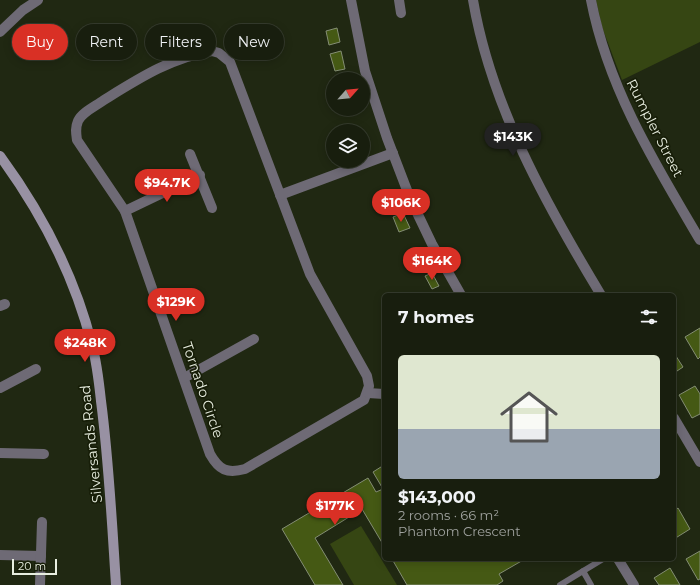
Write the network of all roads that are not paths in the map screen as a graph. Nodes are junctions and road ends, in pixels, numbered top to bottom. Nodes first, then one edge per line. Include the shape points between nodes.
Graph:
1 (38, 0) edge
2 (351, 0) edge
3 (399, 0) edge
4 (473, 0) edge
5 (590, 0) edge
6 (23, 10) junction
7 (400, 13) dead end
8 (0, 21) edge
9 (0, 32) edge
10 (393, 153) junction
11 (190, 154) dead end
12 (0, 156) edge
13 (200, 175) junction
14 (280, 195) junction
15 (212, 208) dead end
16 (125, 211) junction
17 (700, 240) edge
18 (460, 293) edge
19 (600, 293) edge
20 (254, 339) dead end
21 (36, 369) dead end
22 (184, 378) junction
23 (0, 388) edge
24 (368, 393) junction
25 (382, 394) edge
26 (676, 421) edge
27 (0, 453) edge
28 (44, 454) dead end
29 (700, 462) edge
30 (42, 522) dead end
31 (0, 554) edge
32 (41, 556) junction
33 (600, 561) edge
34 (619, 561) edge
35 (583, 571) junction
36 (40, 585) edge
37 (116, 585) edge
38 (560, 585) edge
39 (591, 585) edge
40 (634, 585) edge

1 - 6 street
2 - 10 street via 365,71
3 - 7 street
4 - 19 street via 491,72 516,138 570,245
5 - 17 street, Rumpler Street via 612,73 631,118
6 - 8 street
6 - 9 street
10 - 14 street
10 - 18 street via 410,198
11 - 13 street
12 - 37 street, Silversands Road via 26,193 56,249 75,292 92,346 105,432
13 - 15 street
13 - 16 street
14 - 16 street, Tornado Circle via 230,62 212,51 185,58 136,80 78,120 77,140
14 - 24 street, Tornado Circle via 310,274 367,376
16 - 22 street, Tornado Circle
20 - 22 street
21 - 23 street
22 - 24 street, Tornado Circle via 210,454 223,471 234,472 245,469 347,411 364,400
24 - 25 street
26 - 29 street
27 - 28 street
30 - 32 street
31 - 32 street
32 - 36 street
33 - 35 lane
34 - 40 street
35 - 38 lane
35 - 39 lane

